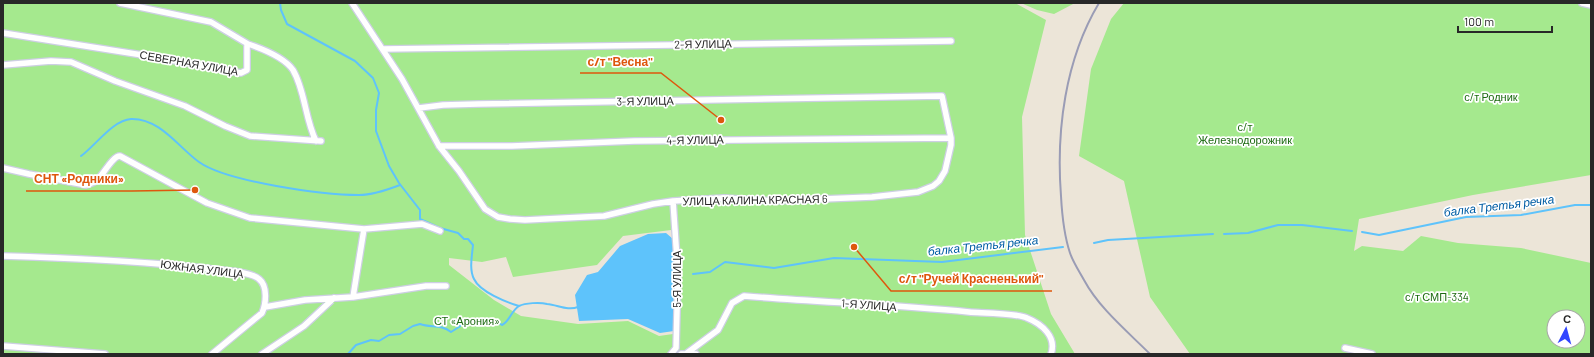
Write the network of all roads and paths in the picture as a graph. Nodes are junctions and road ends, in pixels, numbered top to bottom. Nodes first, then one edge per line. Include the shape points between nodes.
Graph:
1 (120, 3) edge
2 (352, 3) edge
3 (1582, 3) edge
4 (1591, 5) edge
5 (3, 33) edge
6 (951, 41) dead end
7 (248, 44) junction
8 (383, 49) junction
9 (3, 65) edge
10 (419, 108) junction
11 (951, 138) junction
12 (439, 146) junction
13 (3, 168) edge
14 (673, 201) junction
15 (364, 229) junction
16 (440, 231) dead end
17 (3, 256) edge
18 (446, 286) dead end
19 (334, 297) junction
20 (353, 297) junction
21 (268, 307) junction
22 (3, 346) edge
23 (1345, 348) dead end
24 (105, 354) edge
25 (212, 354) edge
26 (262, 354) edge
27 (671, 354) edge
28 (684, 354) edge
29 (696, 354) edge
30 (1051, 354) edge
31 (1372, 354) edge

1 - 7 street via 211,22
2 - 8 street, УЛИЦА КАЛИНА КРАСНАЯ 6
3 - 4 street
5 - 7 street, СЕВЕРНАЯ УЛИЦА via 241,73 247,70
6 - 8 street, 2-Я УЛИЦА
7 - 9 street via 273,54 293,70 312,132 318,141 250,136 185,106 71,62
8 - 10 street, УЛИЦА КАЛИНА КРАСНАЯ 6
10 - 11 street, 3-Я УЛИЦА via 478,104 942,96
10 - 12 street, УЛИЦА КАЛИНА КРАСНАЯ 6
11 - 12 street, 4-Я УЛИЦА
11 - 14 street, УЛИЦА КАЛИНА КРАСНАЯ 6 via 945,171 933,186 918,192 872,197 772,201 724,198
12 - 14 street, УЛИЦА КАЛИНА КРАСНАЯ 6 via 485,209 498,217 526,220 604,216
13 - 15 street via 86,185 95,182 115,157 120,156 207,203 250,218
14 - 27 street, 5-Я УЛИЦА via 678,274 676,348
15 - 16 street via 422,224
15 - 20 street
17 - 21 street, ЮЖНАЯ УЛИЦА via 108,259 244,273 261,280
18 - 20 street via 426,286
19 - 20 street
19 - 21 street
19 - 26 street via 304,326
21 - 25 street
22 - 24 street
23 - 31 street
28 - 29 street, 1-Я УЛИЦА
28 - 30 street, 1-Я УЛИЦА via 718,330 732,303 744,296 1026,317 1049,334 1054,347

